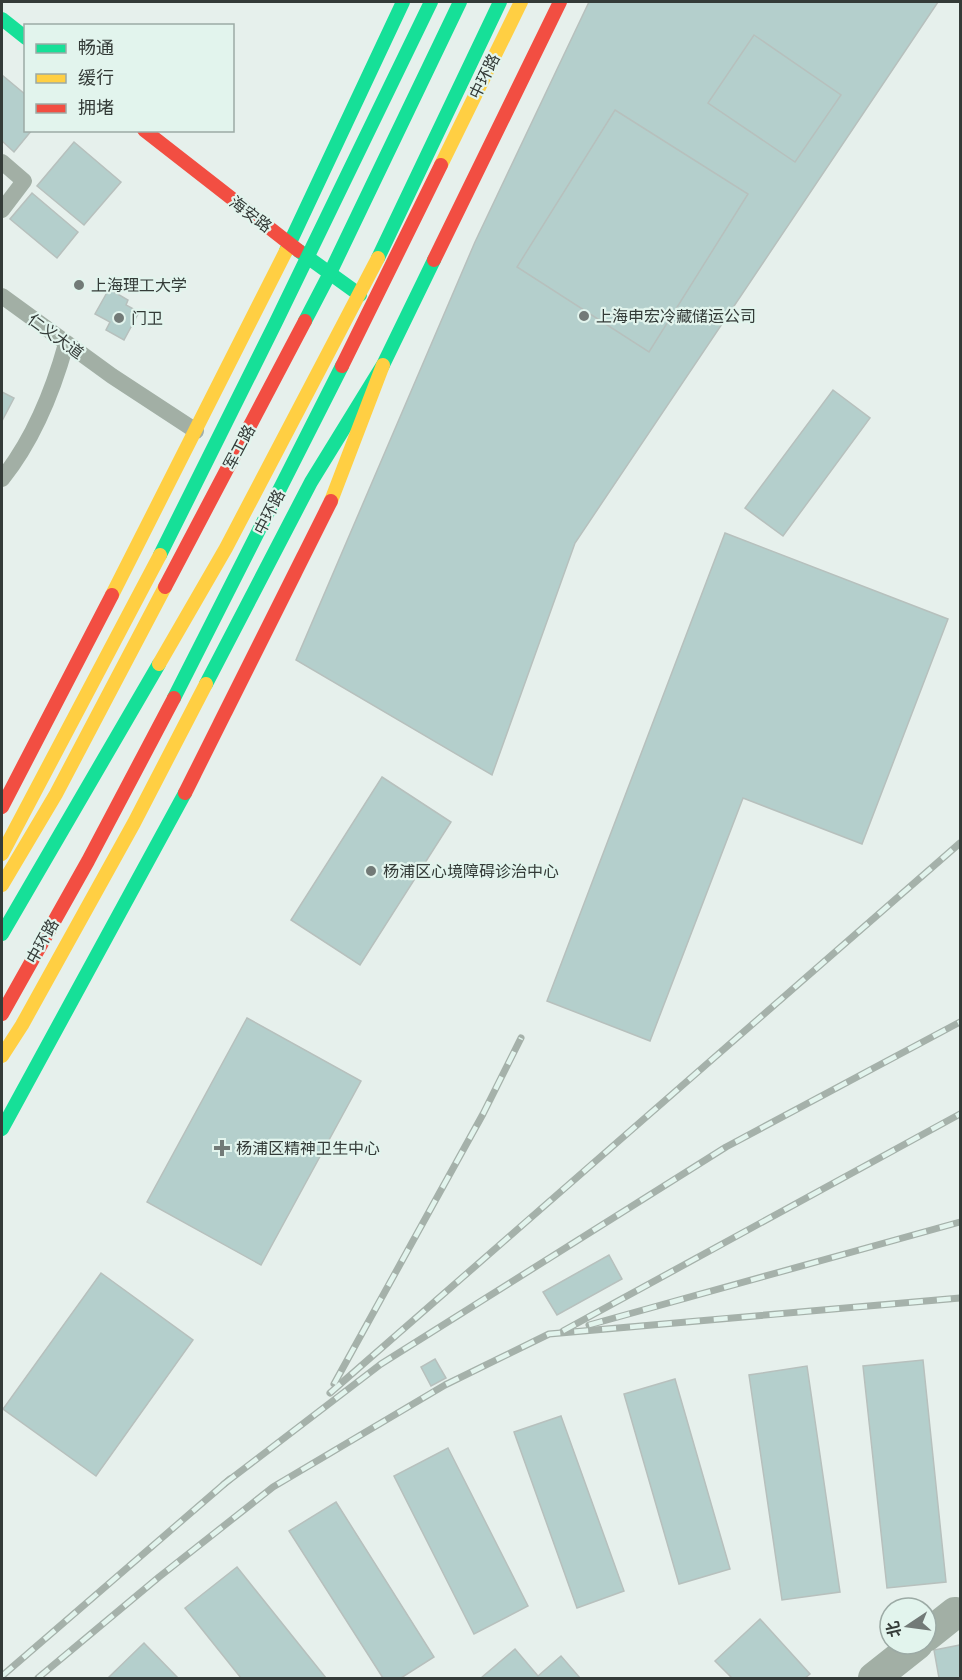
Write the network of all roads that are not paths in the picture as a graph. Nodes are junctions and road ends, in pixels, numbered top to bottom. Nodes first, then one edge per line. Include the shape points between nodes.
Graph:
1 (403, 2) edge
2 (431, 2) edge
3 (460, 2) edge
4 (500, 2) edge
5 (521, 2) edge
6 (560, 2) edge
7 (2, 19) edge
8 (24, 36) edge
9 (480, 44) junction
10 (482, 112) dead end
11 (147, 132) edge
12 (483, 134) dead end
13 (484, 157) junction
14 (2, 162) edge
15 (2, 210) edge
16 (290, 244) junction
17 (330, 273) junction
18 (360, 295) junction
19 (2, 296) edge
20 (66, 344) junction
21 (383, 365) junction
22 (196, 431) junction
23 (2, 479) edge
24 (2, 807) edge
25 (2, 854) edge
26 (2, 885) edge
27 (2, 934) edge
28 (2, 1014) edge
29 (2, 1056) edge
30 (2, 1129) edge
31 (955, 1613) dead end
32 (938, 1626) edge
33 (902, 1656) edge
34 (874, 1678) edge

1 - 16 main road
2 - 25 main road, bridge via 252,373
3 - 17 main road, 军工路
4 - 9 main road
5 - 28 main road, 中环路, bridge via 219,610 115,812
6 - 13 main road
7 - 8 main road
9 - 10 main road
9 - 18 main road
11 - 16 main road, 海安路
12 - 13 main road
13 - 21 main road
14 - 15 lane via 24,181
16 - 17 main road, 海安路
16 - 22 main road
17 - 18 main road, 海安路
17 - 26 main road, 军工路 via 56,794
18 - 27 main road via 226,548
19 - 20 lane, 仁义大道
20 - 22 lane, 仁义大道
20 - 23 lane via 49,398
21 - 29 main road via 311,482 134,823
21 - 30 main road via 335,494 191,781
22 - 24 main road
31 - 32 street
33 - 34 street

